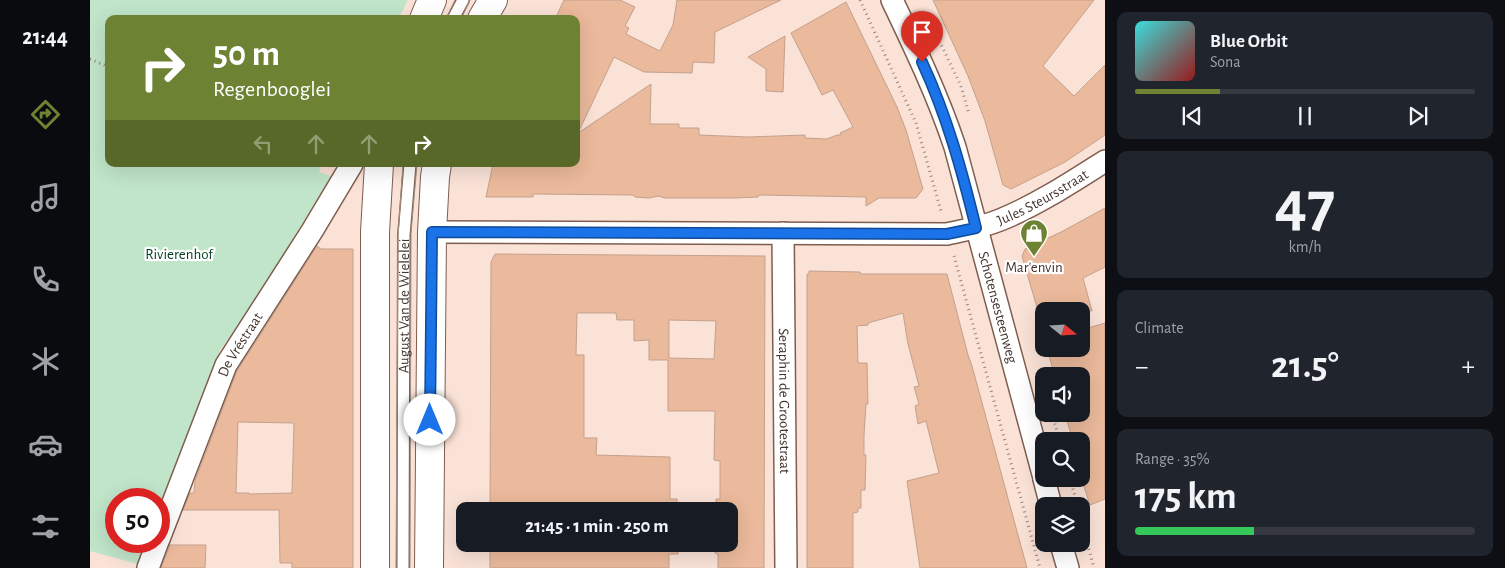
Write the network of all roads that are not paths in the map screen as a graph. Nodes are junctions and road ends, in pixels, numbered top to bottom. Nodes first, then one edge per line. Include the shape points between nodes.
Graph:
1 (432, 0) edge
2 (463, 0) edge
3 (493, 0) edge
4 (892, 0) edge
5 (426, 15) edge
6 (455, 15) edge
7 (484, 15) edge
8 (1105, 161) edge
9 (350, 167) edge
10 (379, 167) edge
11 (410, 167) edge
12 (437, 167) edge
13 (976, 228) junction
14 (432, 232) junction
15 (783, 234) junction
16 (1035, 445) edge
17 (170, 509) edge
18 (1064, 552) edge
19 (153, 553) edge
20 (148, 568) edge
21 (375, 568) edge
22 (403, 568) edge
23 (429, 568) edge
24 (786, 568) edge
25 (1068, 568) edge

1 - 5 main road
2 - 6 lane
3 - 7 main road
4 - 13 street, Schotensesteenweg via 943,111
8 - 13 street, Jules Steursstraat via 1032,205
9 - 17 street, De Vréstraat via 226,364
10 - 21 main road, August Van de Wielelei via 375,232
11 - 22 lane, August Van de Wielelei via 404,234
12 - 14 main road, August Van de Wielelei
13 - 15 street, Jules Steursstraat via 947,234
13 - 16 street, Schotensesteenweg
14 - 15 street, Jules Steursstraat
14 - 23 main road, August Van de Wielelei
15 - 24 street, Seraphin de Grootestraat
18 - 25 street
19 - 20 street, De Vréstraat

